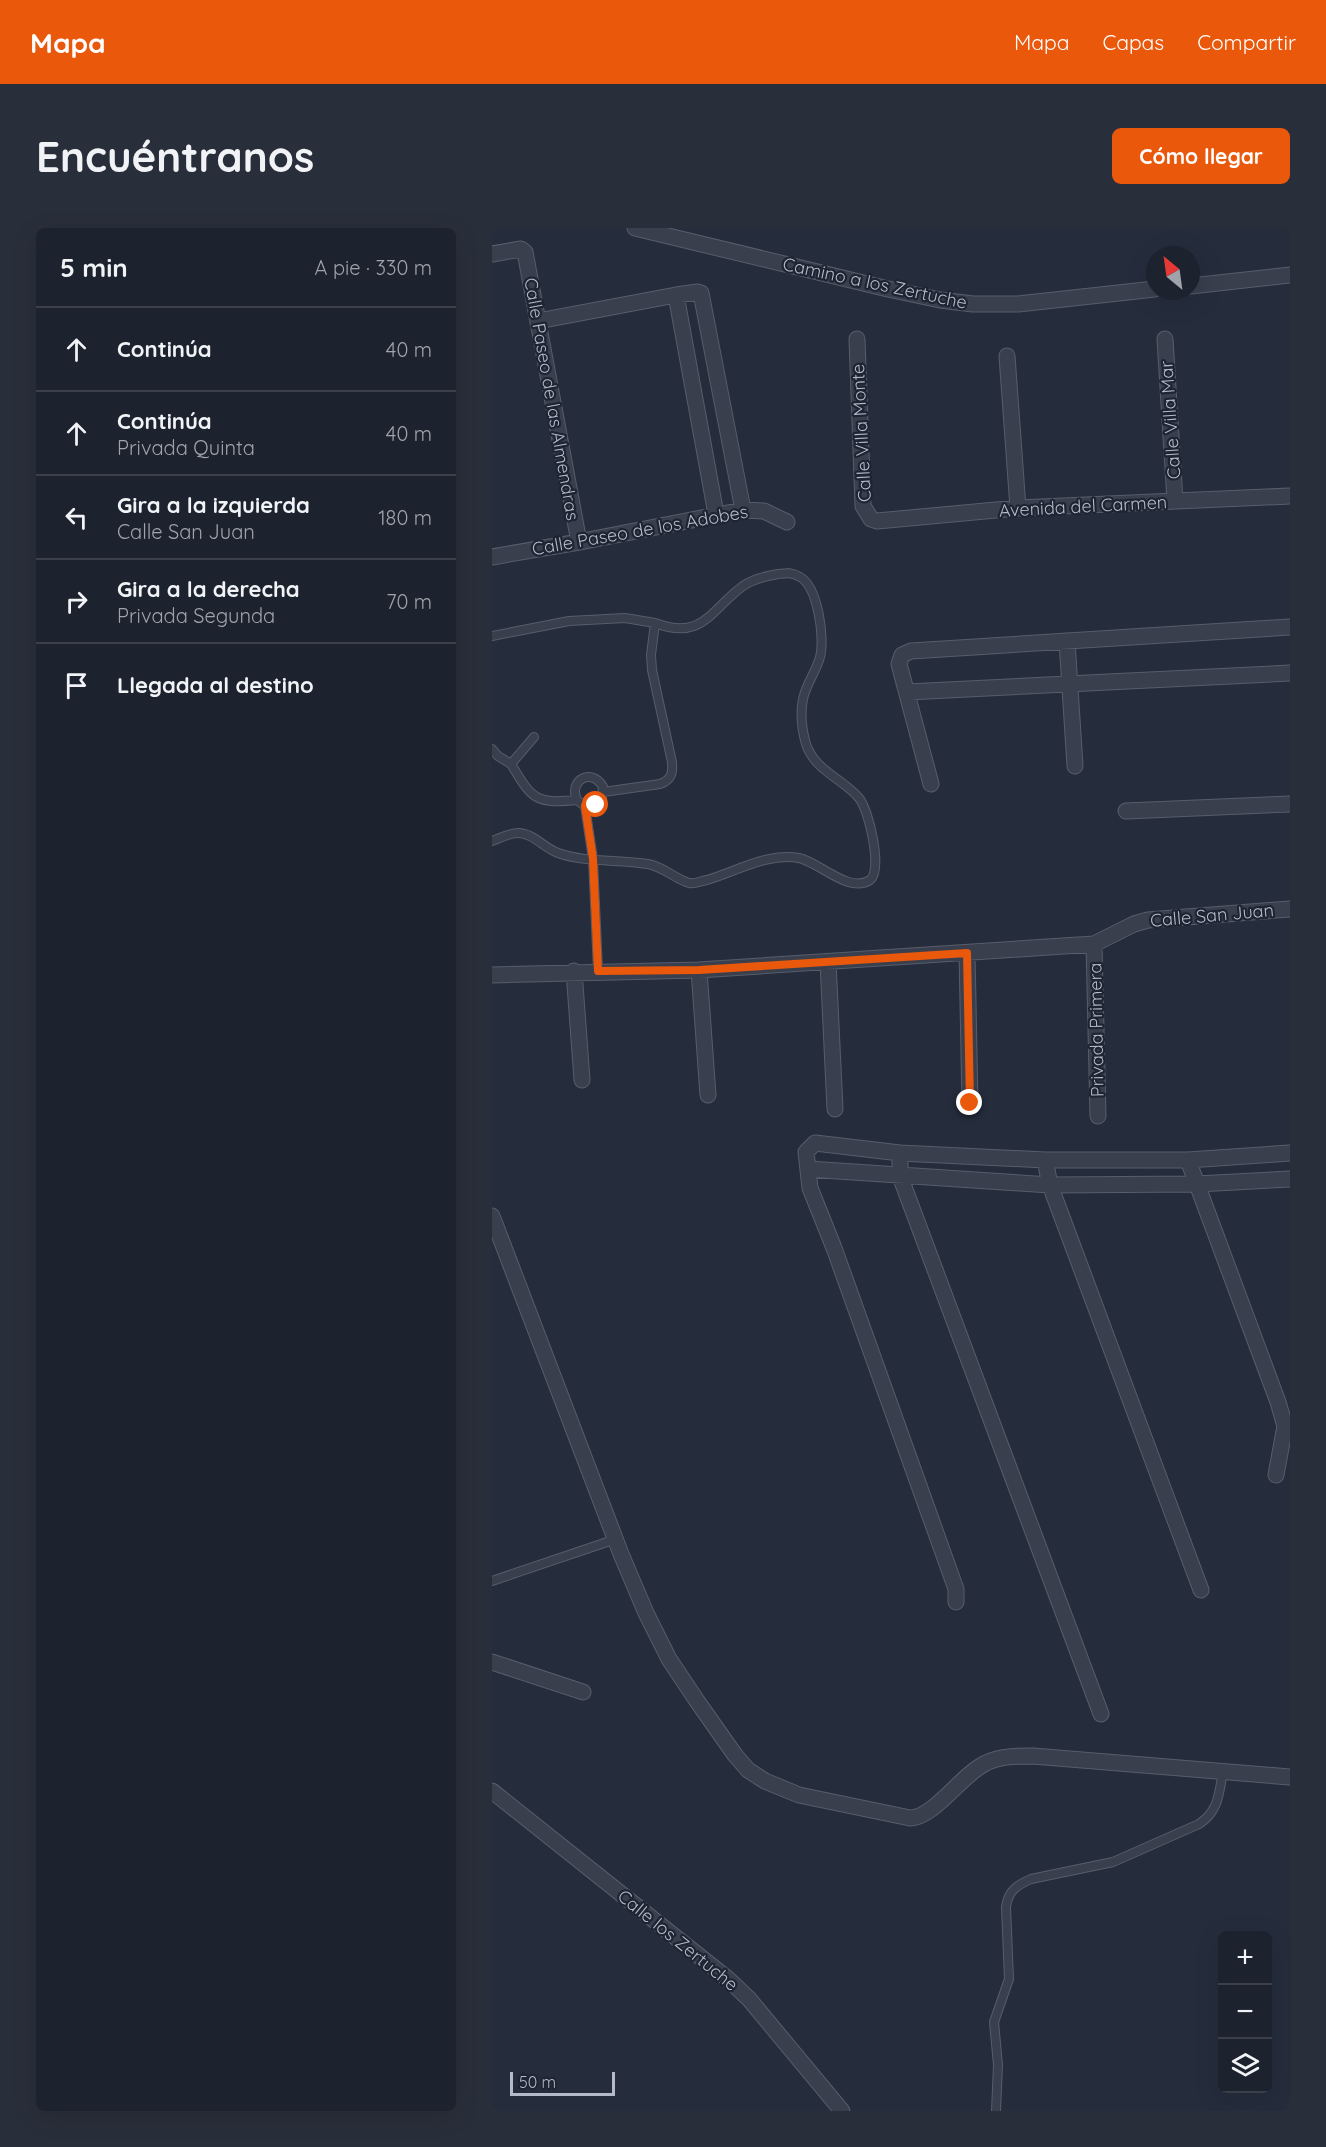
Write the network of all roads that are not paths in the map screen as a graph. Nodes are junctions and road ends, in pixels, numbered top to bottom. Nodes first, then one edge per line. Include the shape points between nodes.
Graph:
1 (635, 228) edge
2 (492, 254) edge
3 (1290, 275) edge
4 (1200, 285) edge
5 (1146, 290) edge
6 (676, 295) junction
7 (538, 321) junction
8 (857, 339) dead end
9 (1165, 339) dead end
10 (1007, 356) dead end
11 (723, 412) junction
12 (698, 418) junction
13 (1290, 496) edge
14 (1175, 501) junction
15 (1018, 508) junction
16 (743, 510) junction
17 (716, 514) junction
18 (877, 520) joint
19 (787, 522) dead end
20 (579, 542) junction
21 (492, 556) edge
22 (655, 623) junction
23 (1290, 627) edge
24 (492, 636) edge
25 (1067, 641) junction
26 (1290, 673) edge
27 (1069, 683) junction
28 (907, 692) junction
29 (534, 737) dead end
30 (492, 749) edge
31 (511, 764) junction
32 (1075, 766) dead end
33 (931, 784) dead end
34 (603, 792) junction
35 (577, 800) junction
36 (1290, 804) edge
37 (585, 806) junction
38 (1126, 811) dead end
39 (492, 841) edge
40 (593, 859) junction
41 (1290, 909) edge
42 (1094, 944) junction
43 (967, 953) junction
44 (828, 962) junction
45 (699, 970) junction
46 (574, 971) junction
47 (598, 971) junction
48 (492, 975) edge
49 (582, 1080) dead end
50 (708, 1095) dead end
51 (970, 1103) dead end
52 (835, 1109) dead end
53 (1098, 1116) dead end
54 (1290, 1152) edge
55 (900, 1153) junction
56 (1045, 1160) junction
57 (1188, 1160) junction
58 (808, 1169) junction
59 (900, 1176) junction
60 (1290, 1179) edge
61 (1197, 1184) junction
62 (1050, 1185) junction
63 (492, 1216) edge
64 (1276, 1475) dead end
65 (616, 1539) junction
66 (492, 1581) edge
67 (1201, 1590) dead end
68 (956, 1602) dead end
69 (492, 1662) edge
70 (583, 1692) dead end
71 (1101, 1714) dead end
72 (1223, 1771) junction
73 (1290, 1777) edge
74 (492, 1791) edge
75 (842, 2111) edge
76 (996, 2111) edge

1 - 5 street, Camino a los Zertuche via 940,300 1018,304
2 - 7 street, Calle Paseo de las Almendras via 521,249 526,256
3 - 4 street
6 - 7 street
6 - 11 street via 698,292 703,297
6 - 12 street
7 - 20 street, Calle Paseo de las Almendras
8 - 18 street, Calle Villa Monte via 864,506 868,516
9 - 14 street, Calle Villa Mar
10 - 15 street
11 - 12 street
11 - 16 street
12 - 17 street
13 - 14 street, Avenida del Carmen
14 - 15 street, Avenida del Carmen
15 - 18 street, Avenida del Carmen
16 - 17 street, Calle Paseo de los Adobes
16 - 19 street, Calle Paseo de los Adobes via 764,511
17 - 20 street, Calle Paseo de los Adobes
20 - 21 street, Calle Paseo de los Adobes
22 - 24 lane via 626,618 569,621
22 - 34 lane via 652,670 672,775 660,784
22 - 40 lane via 676,629 694,627 750,582 786,573 804,579 819,616 822,645 803,699 804,737 819,766 854,793 864,806 875,872 865,882 851,882 806,860 790,857 766,860 692,883 655,866
23 - 25 street
25 - 27 street
25 - 28 street via 911,651 902,655 899,664
26 - 27 street
27 - 28 street
27 - 32 street
28 - 33 street
29 - 31 lane
30 - 31 lane
31 - 35 lane via 536,797 551,802
34 - 35 lane via 596,779 587,777 575,786
34 - 37 lane via 600,801
35 - 37 lane
36 - 38 street
37 - 40 lane
39 - 40 lane via 520,833 558,854
40 - 47 lane
41 - 42 street, Calle San Juan via 1148,920
42 - 43 street, Calle San Juan
42 - 53 street, Privada Primera
43 - 44 street, Calle San Juan
43 - 51 street
44 - 45 street, Calle San Juan
44 - 52 street
45 - 47 street, Calle San Juan
45 - 50 street
46 - 47 street, Calle San Juan
46 - 48 street, Calle San Juan
46 - 49 street
54 - 57 street
55 - 56 street
55 - 58 street via 815,1143 806,1152
55 - 59 street
56 - 57 street
56 - 62 street
57 - 61 street
58 - 59 street
58 - 68 street via 810,1188 956,1589
59 - 62 street
59 - 71 street
60 - 61 street
61 - 62 street
61 - 64 street via 1281,1410 1285,1426
62 - 67 street
63 - 65 street
65 - 66 lane
65 - 72 street via 669,1659 735,1755 748,1770 782,1790 916,1818 927,1813 972,1771 1002,1758 1033,1756
69 - 70 street
72 - 73 street
72 - 76 lane via 1218,1803 1199,1824 1113,1862 1031,1879 1008,1895 1009,1979 994,2022 998,2065
74 - 75 street, Calle los Zertuche via 728,1979

